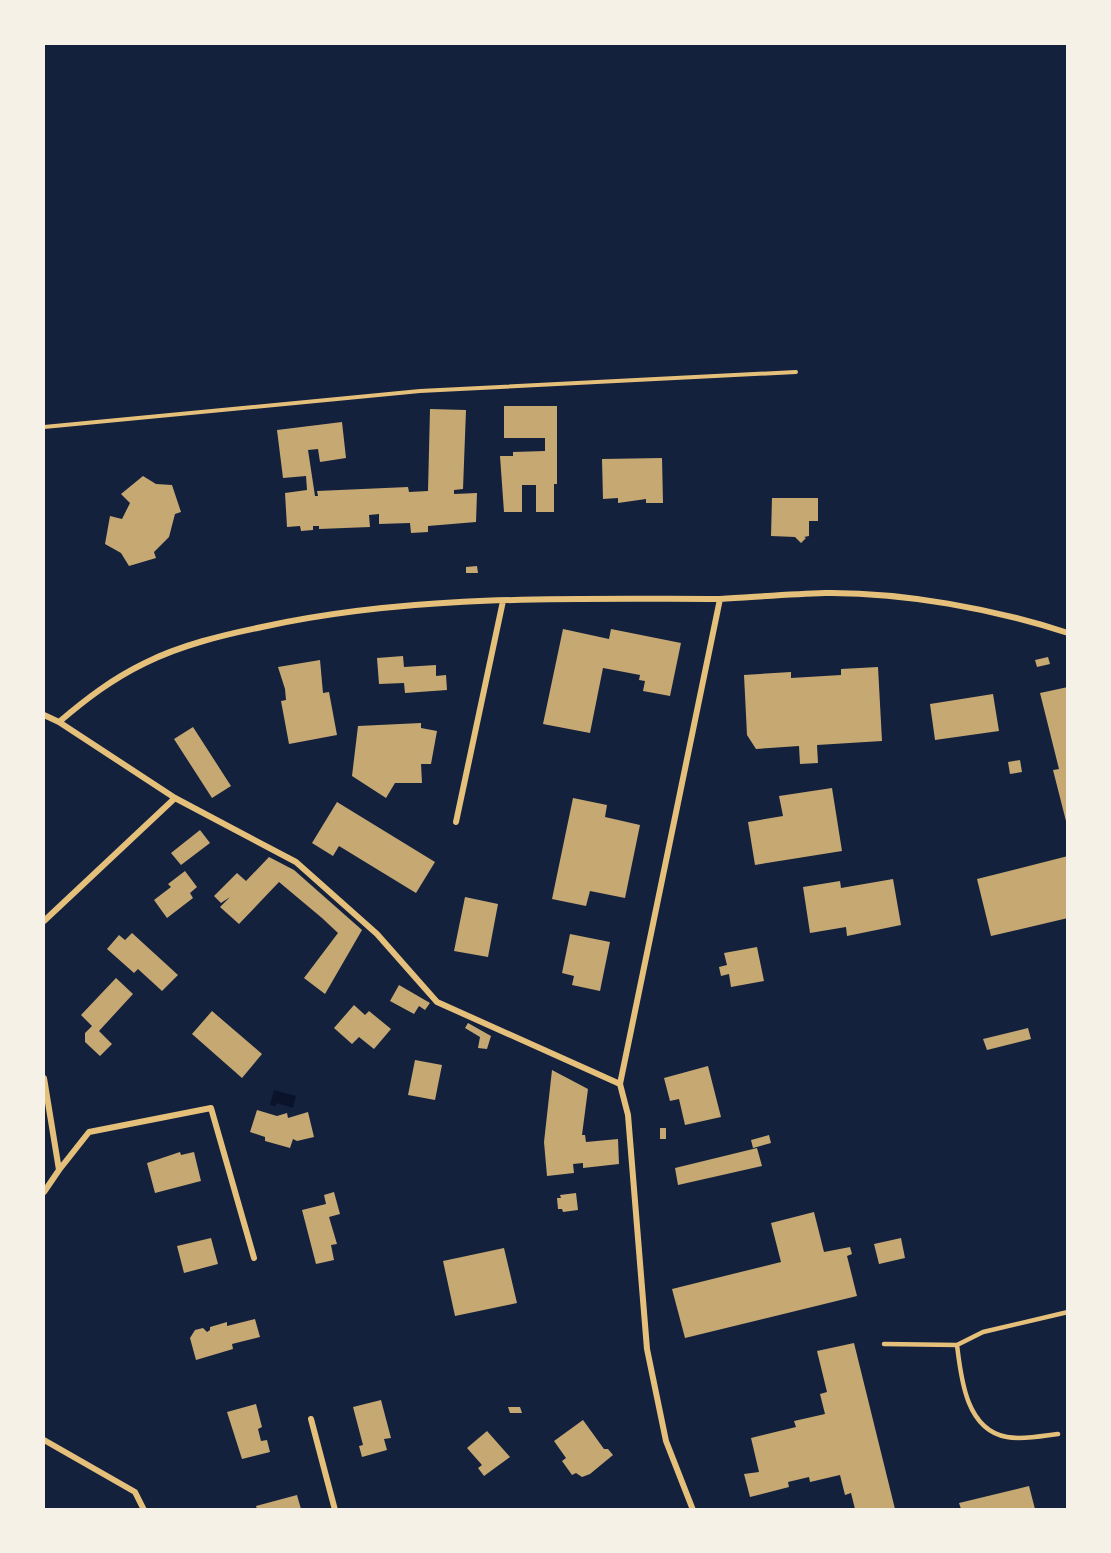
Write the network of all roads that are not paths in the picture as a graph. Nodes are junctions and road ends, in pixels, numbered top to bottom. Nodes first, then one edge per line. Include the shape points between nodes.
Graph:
1 (720, 598) junction
2 (503, 601) junction
3 (1068, 633) edge
4 (44, 715) edge
5 (59, 722) junction
6 (174, 798) junction
7 (456, 822) dead end
8 (44, 921) edge
9 (44, 1078) edge
10 (620, 1084) junction
11 (59, 1170) junction
12 (44, 1192) edge
13 (254, 1258) dead end
14 (1068, 1312) edge
15 (884, 1344) dead end
16 (957, 1345) junction
17 (311, 1419) dead end
18 (1058, 1434) dead end
19 (44, 1440) edge
20 (144, 1509) edge
21 (334, 1509) edge
22 (693, 1509) edge

1 - 2 street
1 - 3 street via 827,593 930,601 1024,619
1 - 10 street
2 - 5 street via 320,614 219,636 147,662 103,685
2 - 7 street
4 - 5 street
5 - 6 street
6 - 8 street
6 - 10 street via 296,862 376,934 436,1002
9 - 11 street
10 - 22 street via 628,1115 647,1349 666,1441
11 - 12 street
11 - 13 street via 88,1132 211,1108
14 - 16 lane via 983,1332
15 - 16 lane
16 - 18 lane via 970,1408 988,1430 1006,1437
17 - 21 street
19 - 20 street via 135,1492

